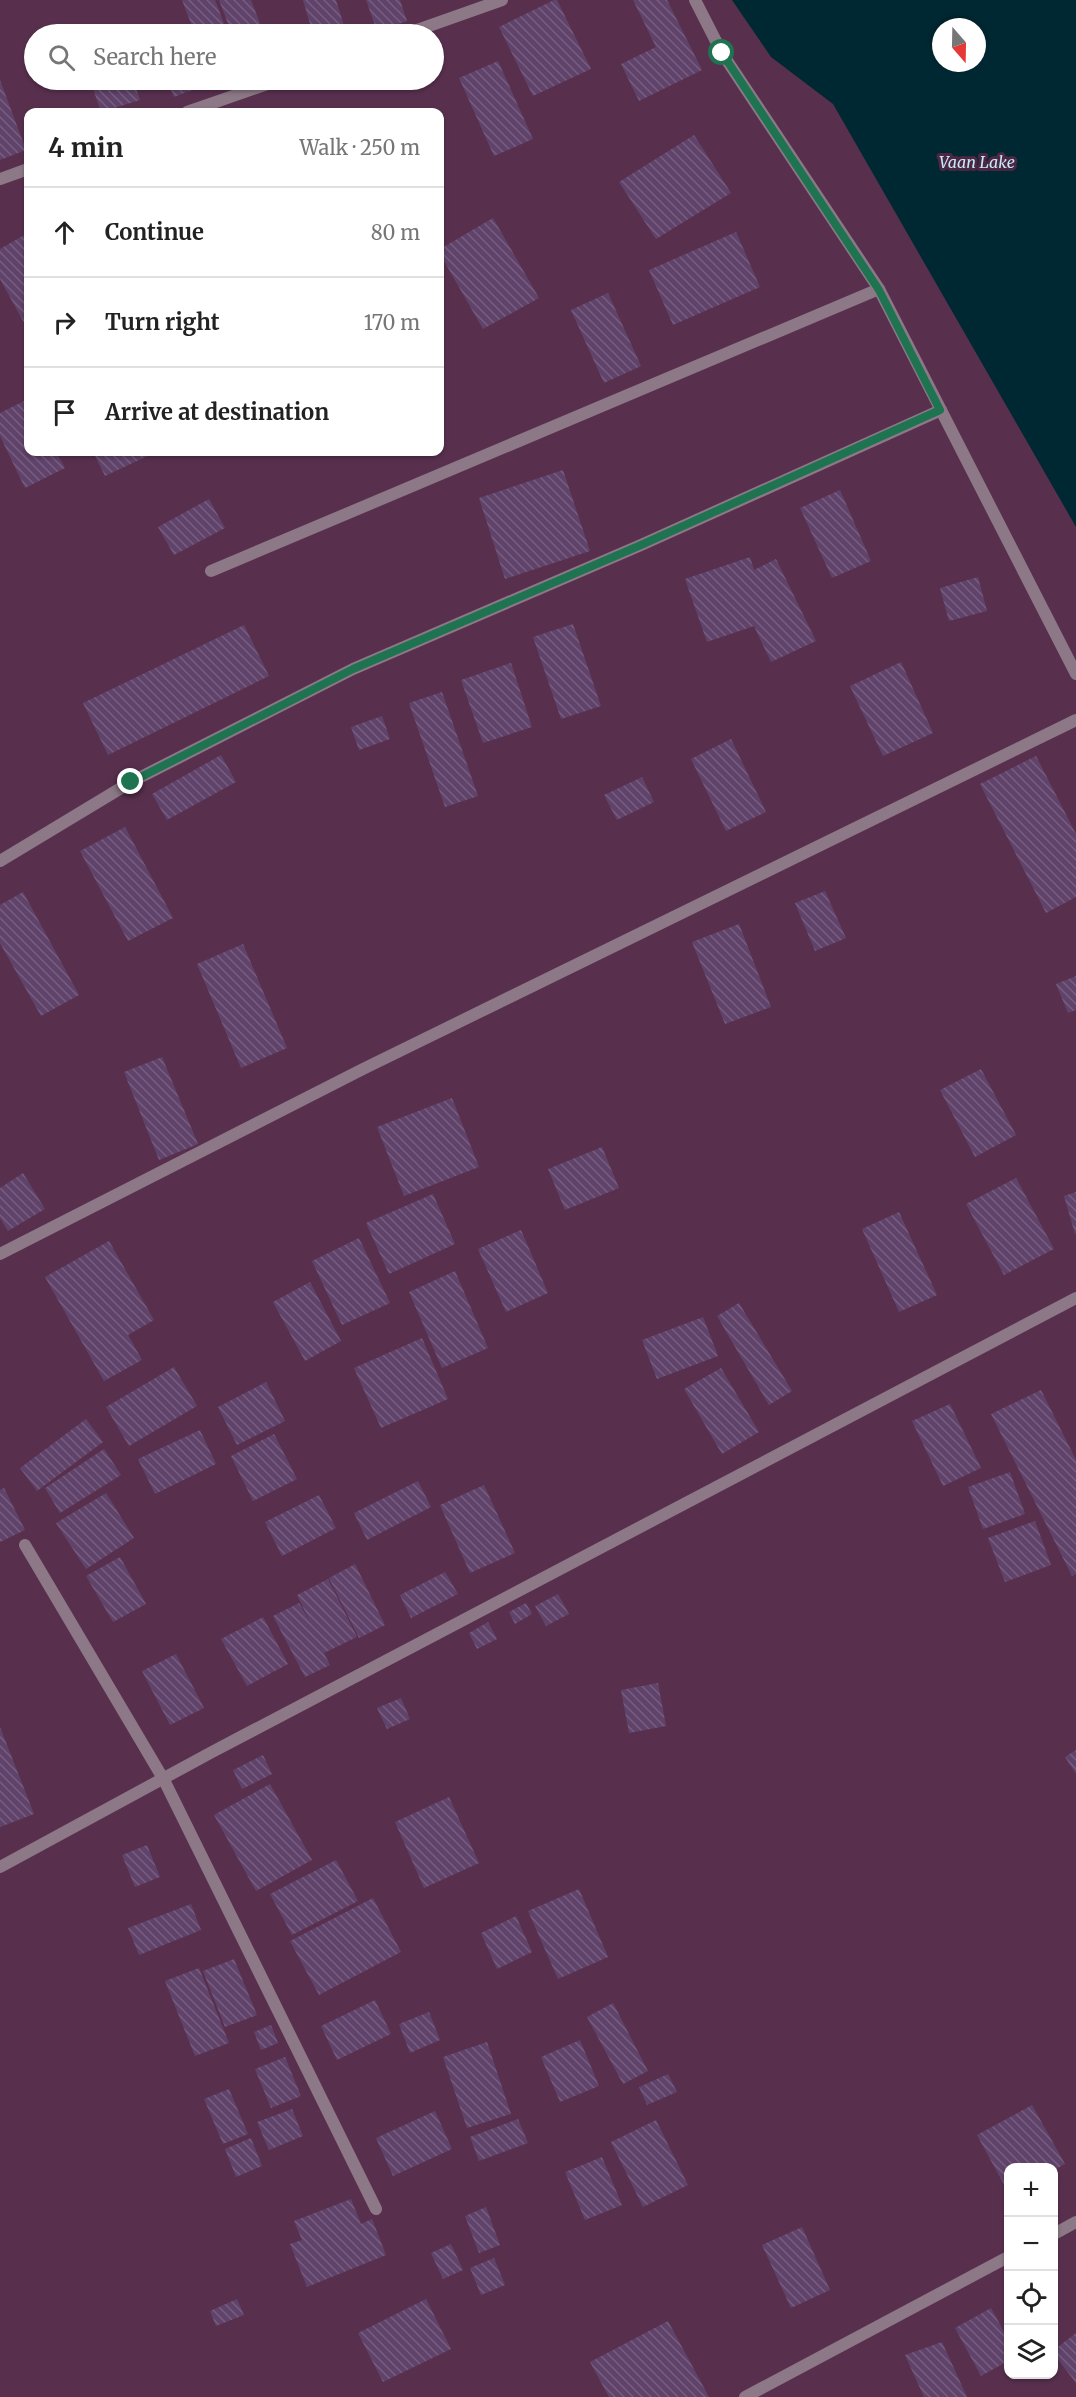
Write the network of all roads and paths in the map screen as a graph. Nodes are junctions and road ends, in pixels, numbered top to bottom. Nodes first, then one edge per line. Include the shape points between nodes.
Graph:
1 (502, 0) edge
2 (694, 0) edge
3 (434, 24) edge
4 (250, 90) edge
5 (198, 108) edge
6 (24, 170) edge
7 (0, 179) edge
8 (879, 290) junction
9 (940, 410) junction
10 (211, 571) dead end
11 (1076, 674) edge
12 (1076, 720) edge
13 (0, 861) edge
14 (0, 1254) edge
15 (1076, 1298) edge
16 (25, 1545) dead end
17 (164, 1780) junction
18 (0, 1867) edge
19 (376, 2209) dead end
20 (1076, 2222) edge
21 (1058, 2231) edge
22 (1004, 2260) edge
23 (745, 2397) edge

1 - 3 street
2 - 8 street via 722,53
4 - 5 street
6 - 7 street
8 - 9 street
8 - 10 street
9 - 11 street
9 - 13 street via 353,669 131,782
12 - 14 street via 363,1069
15 - 17 street
16 - 17 street
17 - 18 street
17 - 19 street
20 - 21 street
22 - 23 street

